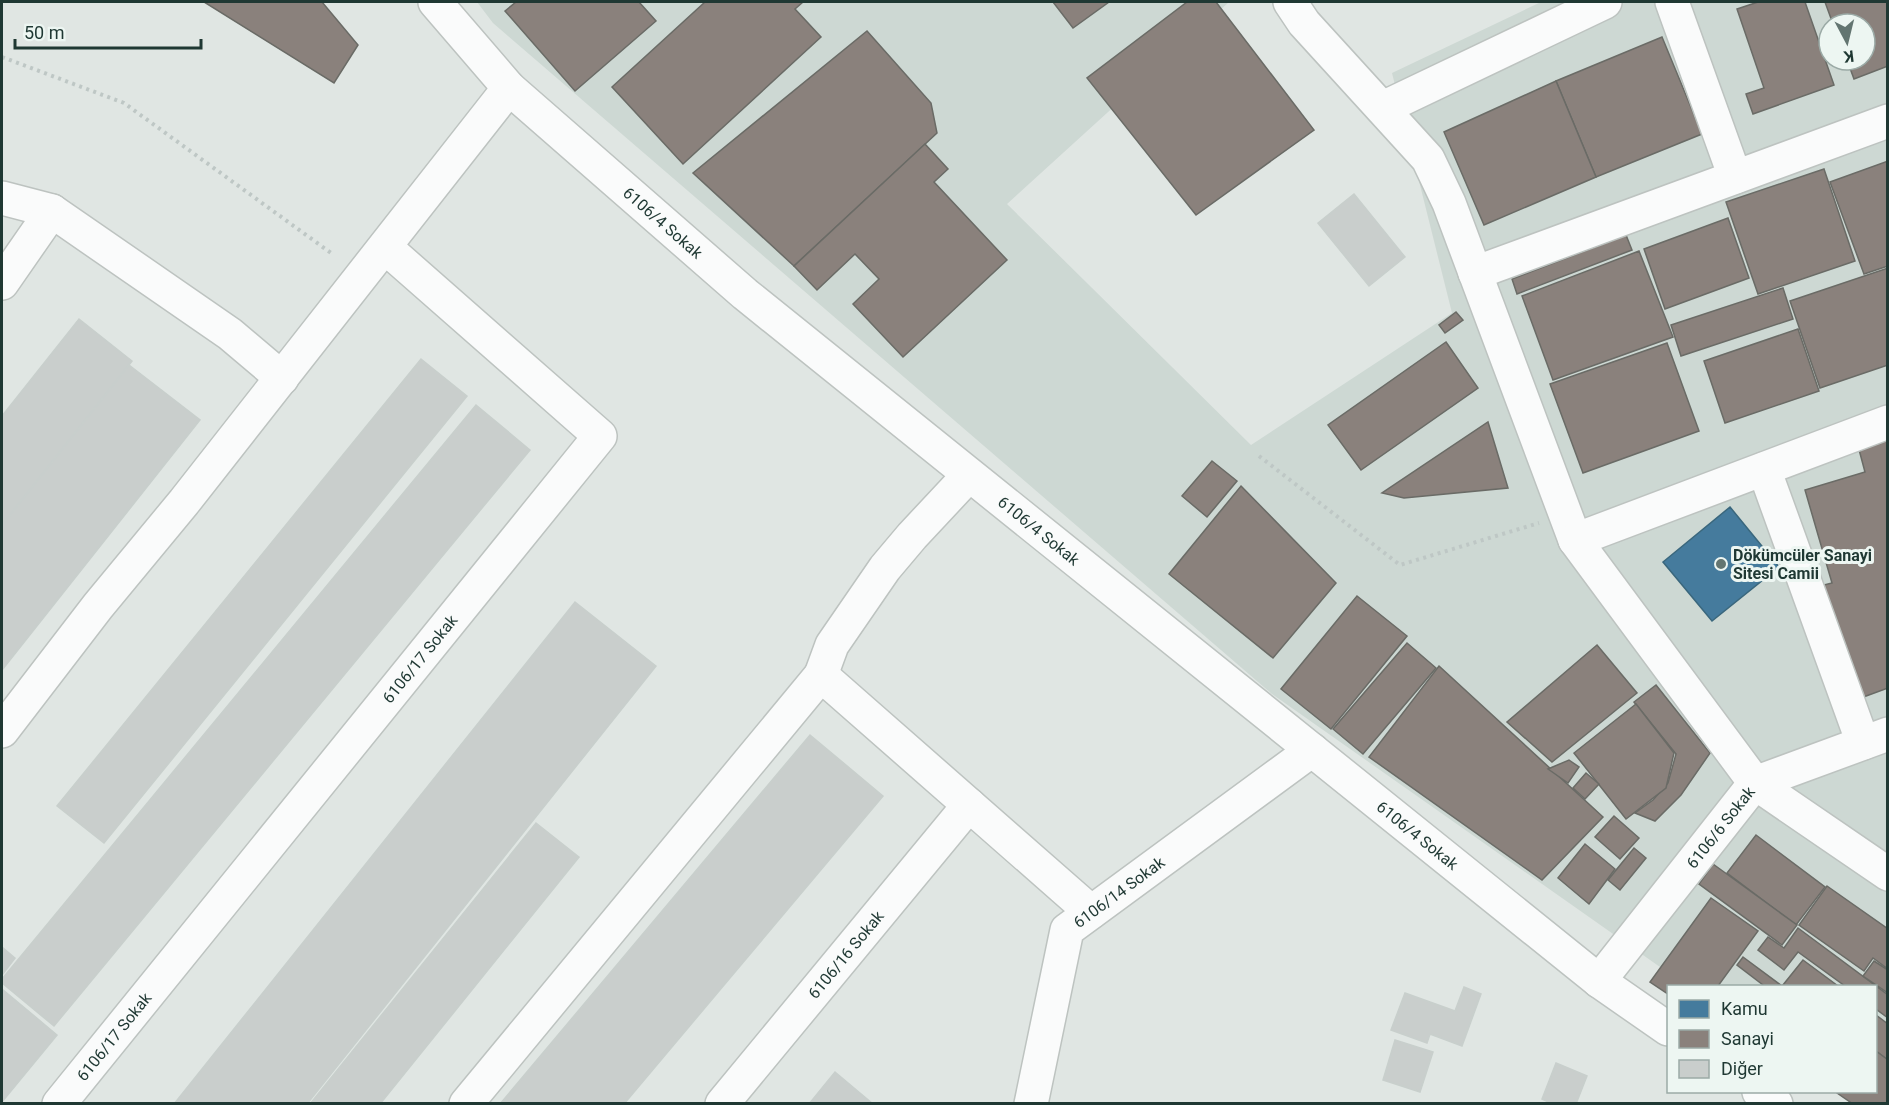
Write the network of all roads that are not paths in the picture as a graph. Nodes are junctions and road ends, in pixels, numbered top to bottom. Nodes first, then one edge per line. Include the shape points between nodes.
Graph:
1 (435, 2) edge
2 (1290, 2) edge
3 (1605, 2) edge
4 (1672, 2) edge
5 (509, 88) junction
6 (1383, 108) junction
7 (1887, 121) edge
8 (1735, 177) junction
9 (2, 198) edge
10 (52, 211) junction
11 (385, 247) junction
12 (1475, 273) junction
13 (2, 283) edge
14 (282, 378) junction
15 (1887, 422) edge
16 (1764, 469) junction
17 (969, 475) junction
18 (1570, 527) junction
19 (821, 675) junction
20 (2, 731) edge
21 (1875, 738) edge
22 (1312, 750) junction
23 (1755, 783) junction
24 (969, 805) junction
25 (1887, 874) edge
26 (1091, 912) junction
27 (1599, 981) junction
28 (1667, 1028) edge
29 (1760, 1093) edge
30 (59, 1104) edge
31 (466, 1104) edge
32 (722, 1104) edge
33 (1030, 1104) edge
34 (1776, 1104) edge

1 - 5 street, 6106/4 Sokak
2 - 6 street via 1304,23
3 - 6 street
4 - 8 street
5 - 11 street
5 - 17 street, 6106/4 Sokak via 745,294
6 - 12 street via 1428,159
7 - 8 street
8 - 12 street
9 - 10 street
10 - 13 street
10 - 14 street via 230,334
11 - 14 street
11 - 30 street, 6106/17 Sokak via 600,436
12 - 18 street
14 - 20 street
15 - 16 street
16 - 18 street
16 - 21 street
17 - 19 street via 912,536 872,587 832,645
17 - 22 street, 6106/4 Sokak
18 - 23 street
19 - 24 street
19 - 31 street
21 - 23 street, 6106/6 Sokak
22 - 26 street, 6106/14 Sokak
22 - 27 street, 6106/4 Sokak
23 - 25 street
23 - 27 street, 6106/6 Sokak
24 - 26 street
24 - 32 street, 6106/16 Sokak
26 - 33 street, 6106/14 Sokak via 1067,930
27 - 28 street, 6106/4 Sokak
29 - 34 street

